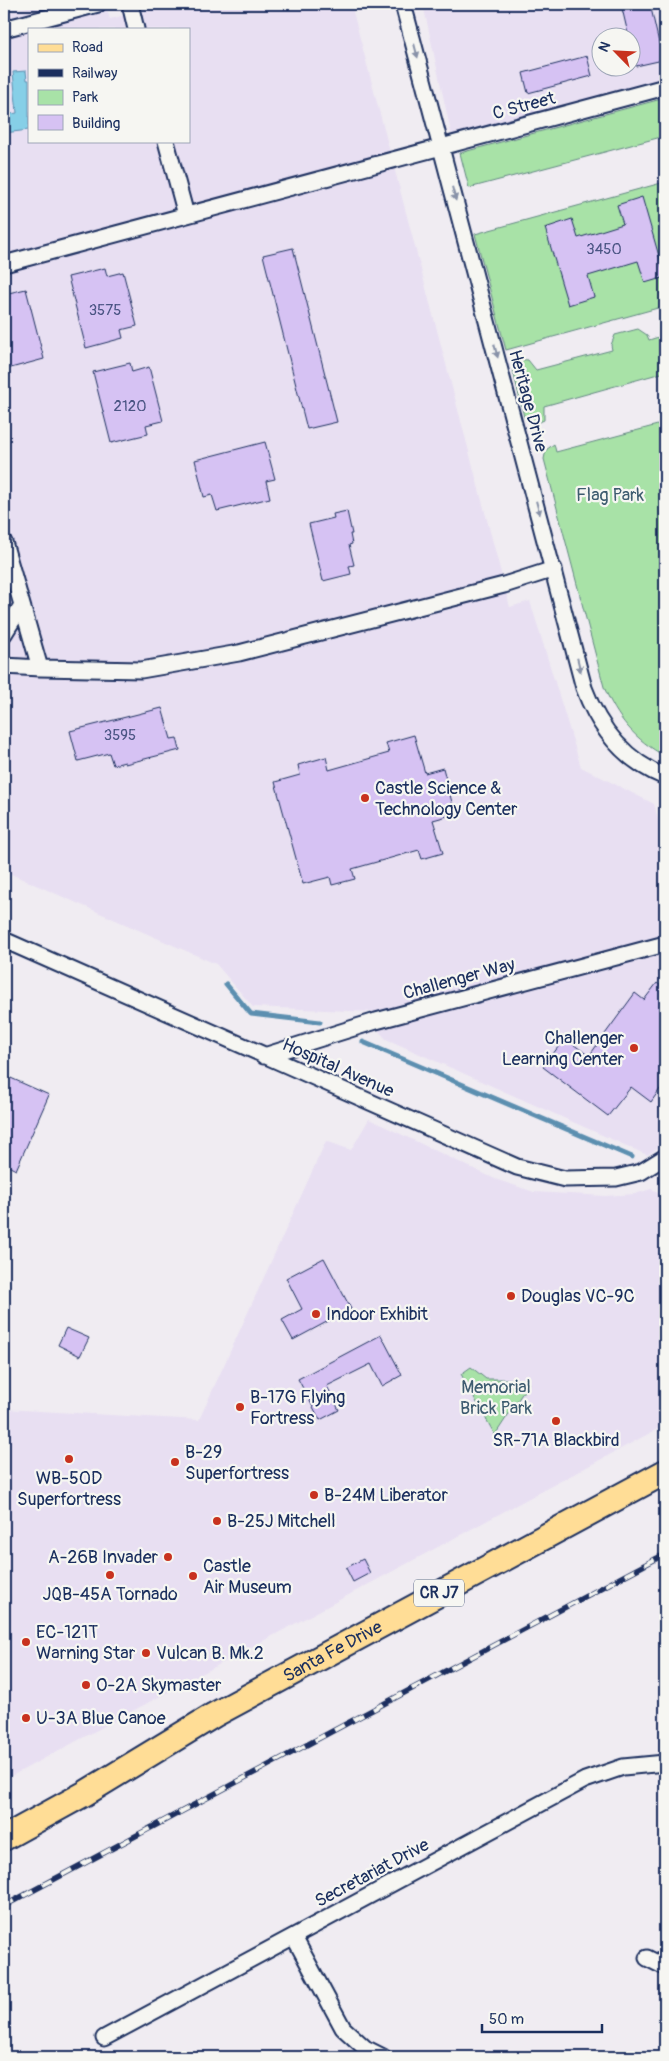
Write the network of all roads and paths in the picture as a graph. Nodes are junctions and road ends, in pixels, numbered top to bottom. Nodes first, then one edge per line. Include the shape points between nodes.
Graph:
1 (98, 4) edge
2 (403, 4) edge
3 (131, 8) edge
4 (136, 28) edge
5 (4, 29) edge
6 (665, 87) edge
7 (166, 142) edge
8 (441, 147) junction
9 (186, 215) junction
10 (4, 264) edge
11 (4, 542) edge
12 (554, 569) junction
13 (22, 605) junction
14 (4, 634) edge
15 (4, 666) edge
16 (40, 668) junction
17 (665, 778) edge
18 (4, 940) edge
19 (665, 944) edge
20 (264, 1056) junction
21 (665, 1157) edge
22 (665, 1472) edge
23 (665, 1763) edge
24 (4, 1838) edge
25 (294, 1936) junction
26 (647, 1958) dead end
27 (665, 1967) edge
28 (104, 2038) dead end
29 (383, 2057) edge

1 - 5 street
2 -> 8 street, Heritage Drive
3 - 4 street
6 - 8 street, C Street
7 - 9 street
8 - 9 street, C Street
8 -> 12 street, Heritage Drive
9 - 10 street, C Street
11 - 13 street
12 - 16 street via 239,653 141,670
12 -> 17 street, Heritage Drive via 584,688 595,712 606,732 622,749
13 - 14 street
13 - 16 street
15 - 16 street
18 - 20 street, Hospital Avenue
19 - 20 street, Challenger Way via 376,1021
20 - 21 street, Hospital Avenue via 517,1168 565,1179 616,1178 641,1172
22 - 24 main road, Santa Fe Drive / CR J7 via 214,1715
23 - 25 street, Secretariat Drive via 623,1766 585,1780
25 - 28 street, Secretariat Drive
25 - 29 street via 344,2028 365,2048
26 - 27 street

